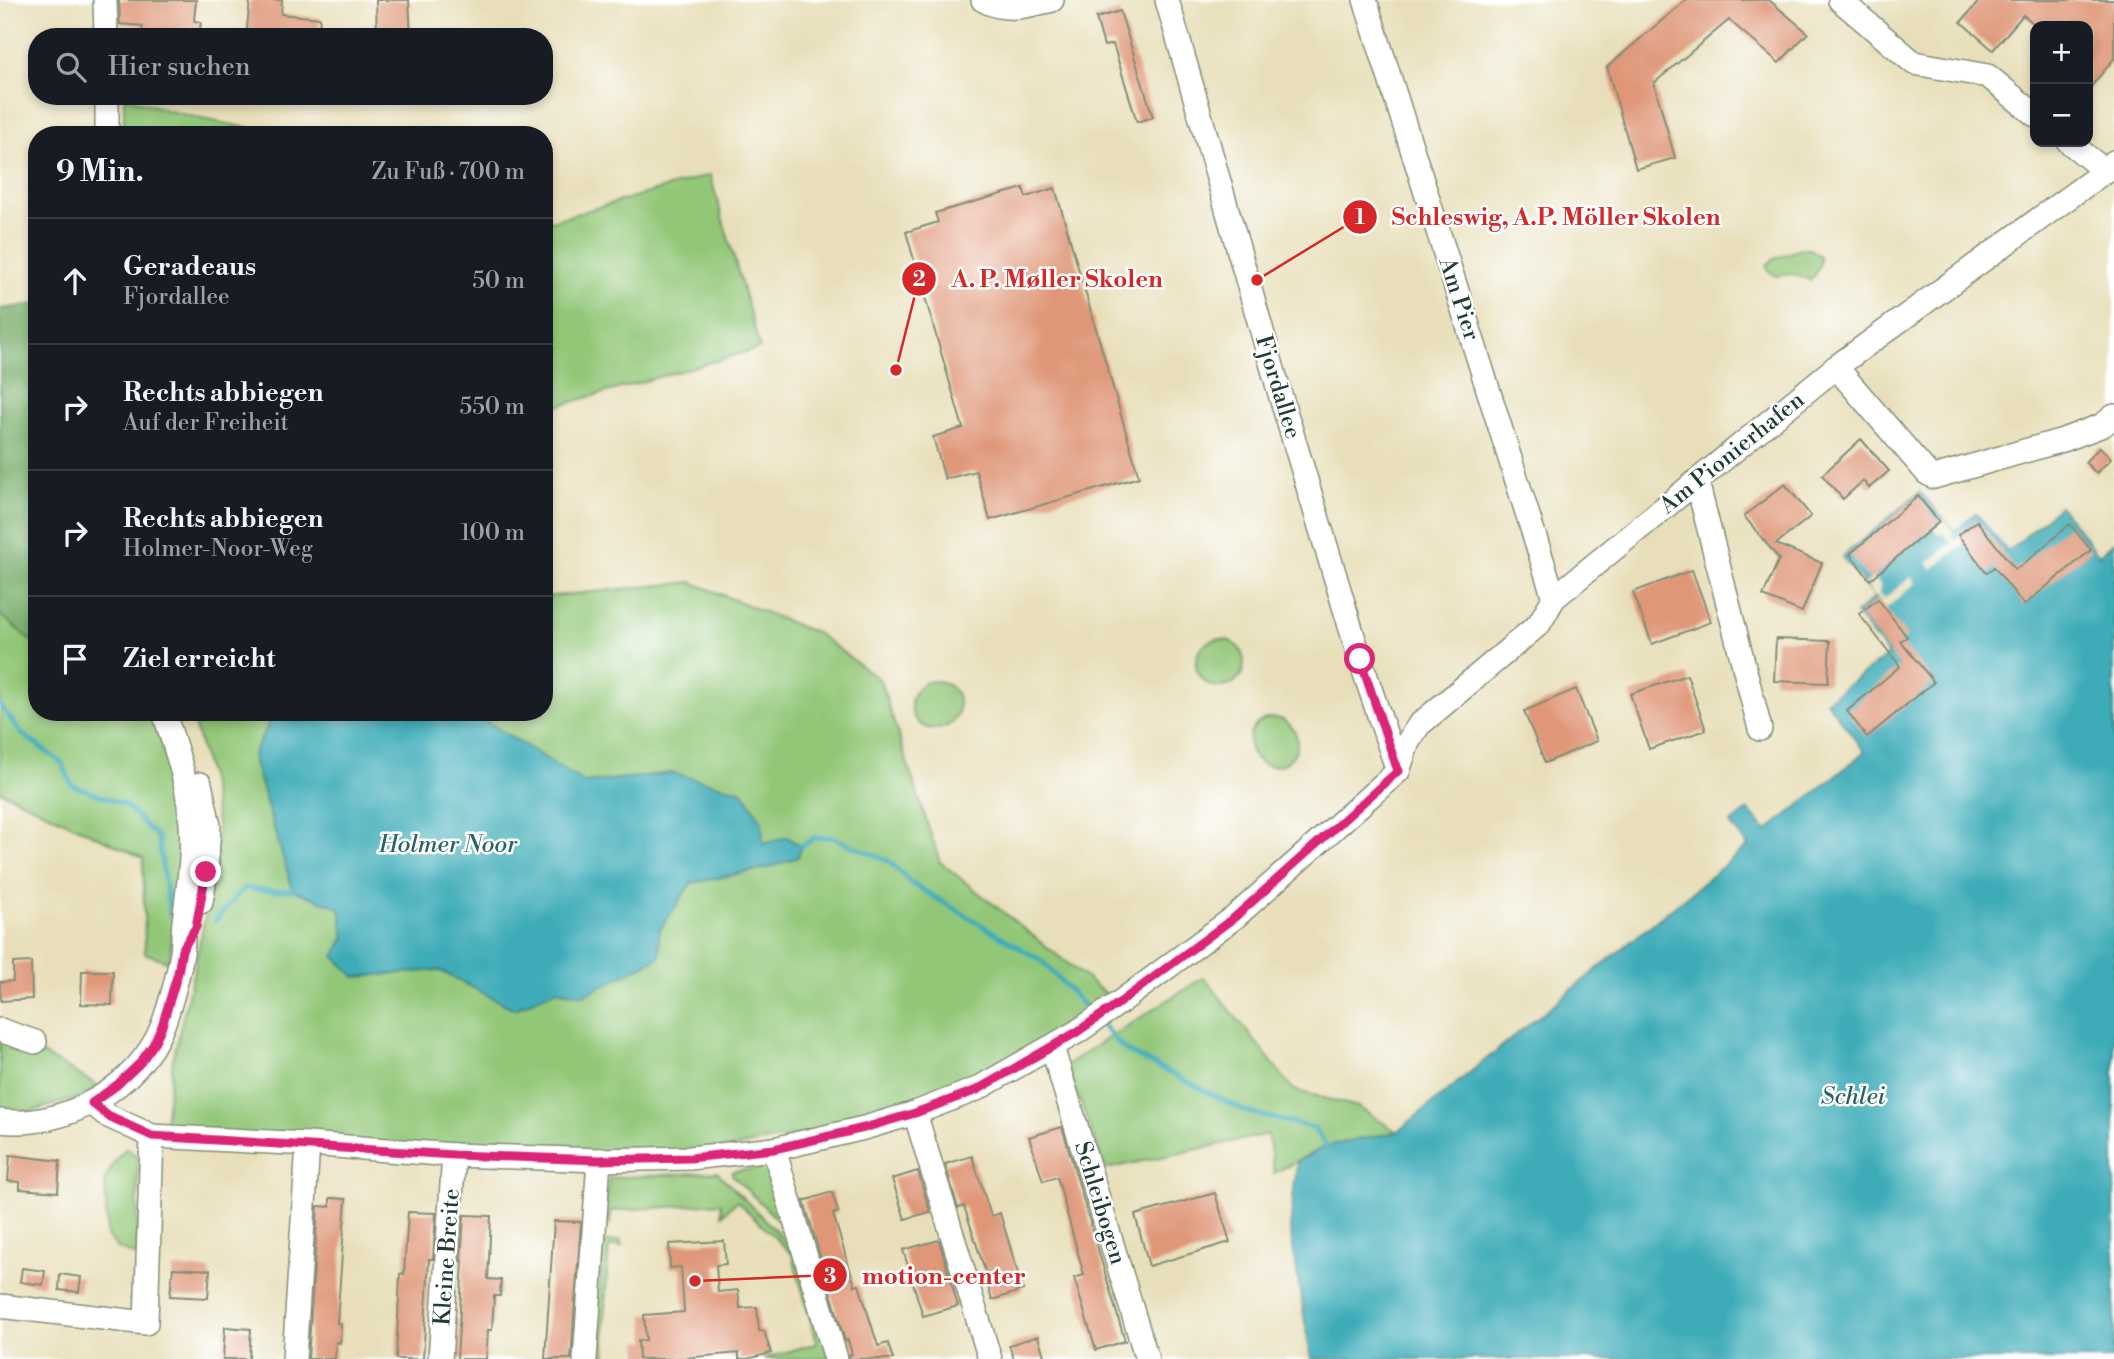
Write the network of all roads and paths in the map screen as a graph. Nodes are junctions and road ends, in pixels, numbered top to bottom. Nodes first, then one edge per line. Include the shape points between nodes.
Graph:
1 (105, 0) edge
2 (1052, 0) edge
3 (1167, 0) edge
4 (1364, 0) edge
5 (1840, 0) edge
6 (988, 3) edge
7 (106, 28) edge
8 (107, 105) edge
9 (2030, 110) edge
10 (107, 126) edge
11 (2076, 147) edge
12 (2109, 167) edge
13 (1836, 367) junction
14 (2114, 416) edge
15 (1697, 482) junction
16 (1554, 598) junction
17 (166, 721) edge
18 (182, 721) edge
19 (1760, 729) dead end
20 (1398, 771) junction
21 (182, 950) junction
22 (0, 1030) edge
23 (35, 1042) dead end
24 (1052, 1047) junction
25 (92, 1103) junction
26 (915, 1113) junction
27 (0, 1121) edge
28 (152, 1136) junction
29 (308, 1144) junction
30 (774, 1149) junction
31 (454, 1155) junction
32 (599, 1160) junction
33 (0, 1306) edge
34 (294, 1359) edge
35 (440, 1359) edge
36 (585, 1359) edge
37 (836, 1359) edge
38 (990, 1359) edge
39 (1147, 1359) edge

1 - 7 street
2 - 6 street via 1019,8
3 - 20 street, Fjordallee via 1276,382
4 - 16 street, Am Pier
5 - 9 street via 1914,63 1988,76
8 - 10 street
11 - 12 street
12 - 13 street, Am Pionierhafen
13 - 14 street via 1934,477 2063,440
13 - 15 street, Am Pionierhafen
15 - 16 street, Am Pionierhafen
15 - 19 street
16 - 20 street, Am Pionierhafen via 1539,624 1419,725
17 - 21 street via 192,831
18 - 21 street via 209,826 196,927
20 - 24 street via 1235,917
21 - 25 street via 153,1045 117,1085
22 - 23 street
24 - 26 street via 977,1090
24 - 39 street, Schleibogen
25 - 27 street via 30,1121
25 - 28 street via 108,1116
26 - 30 street
26 - 38 street
28 - 29 street
28 - 33 street via 146,1323
29 - 31 street
29 - 34 street
30 - 32 street via 690,1158
30 - 37 street
31 - 32 street
31 - 35 street, Kleine Breite
32 - 36 street

